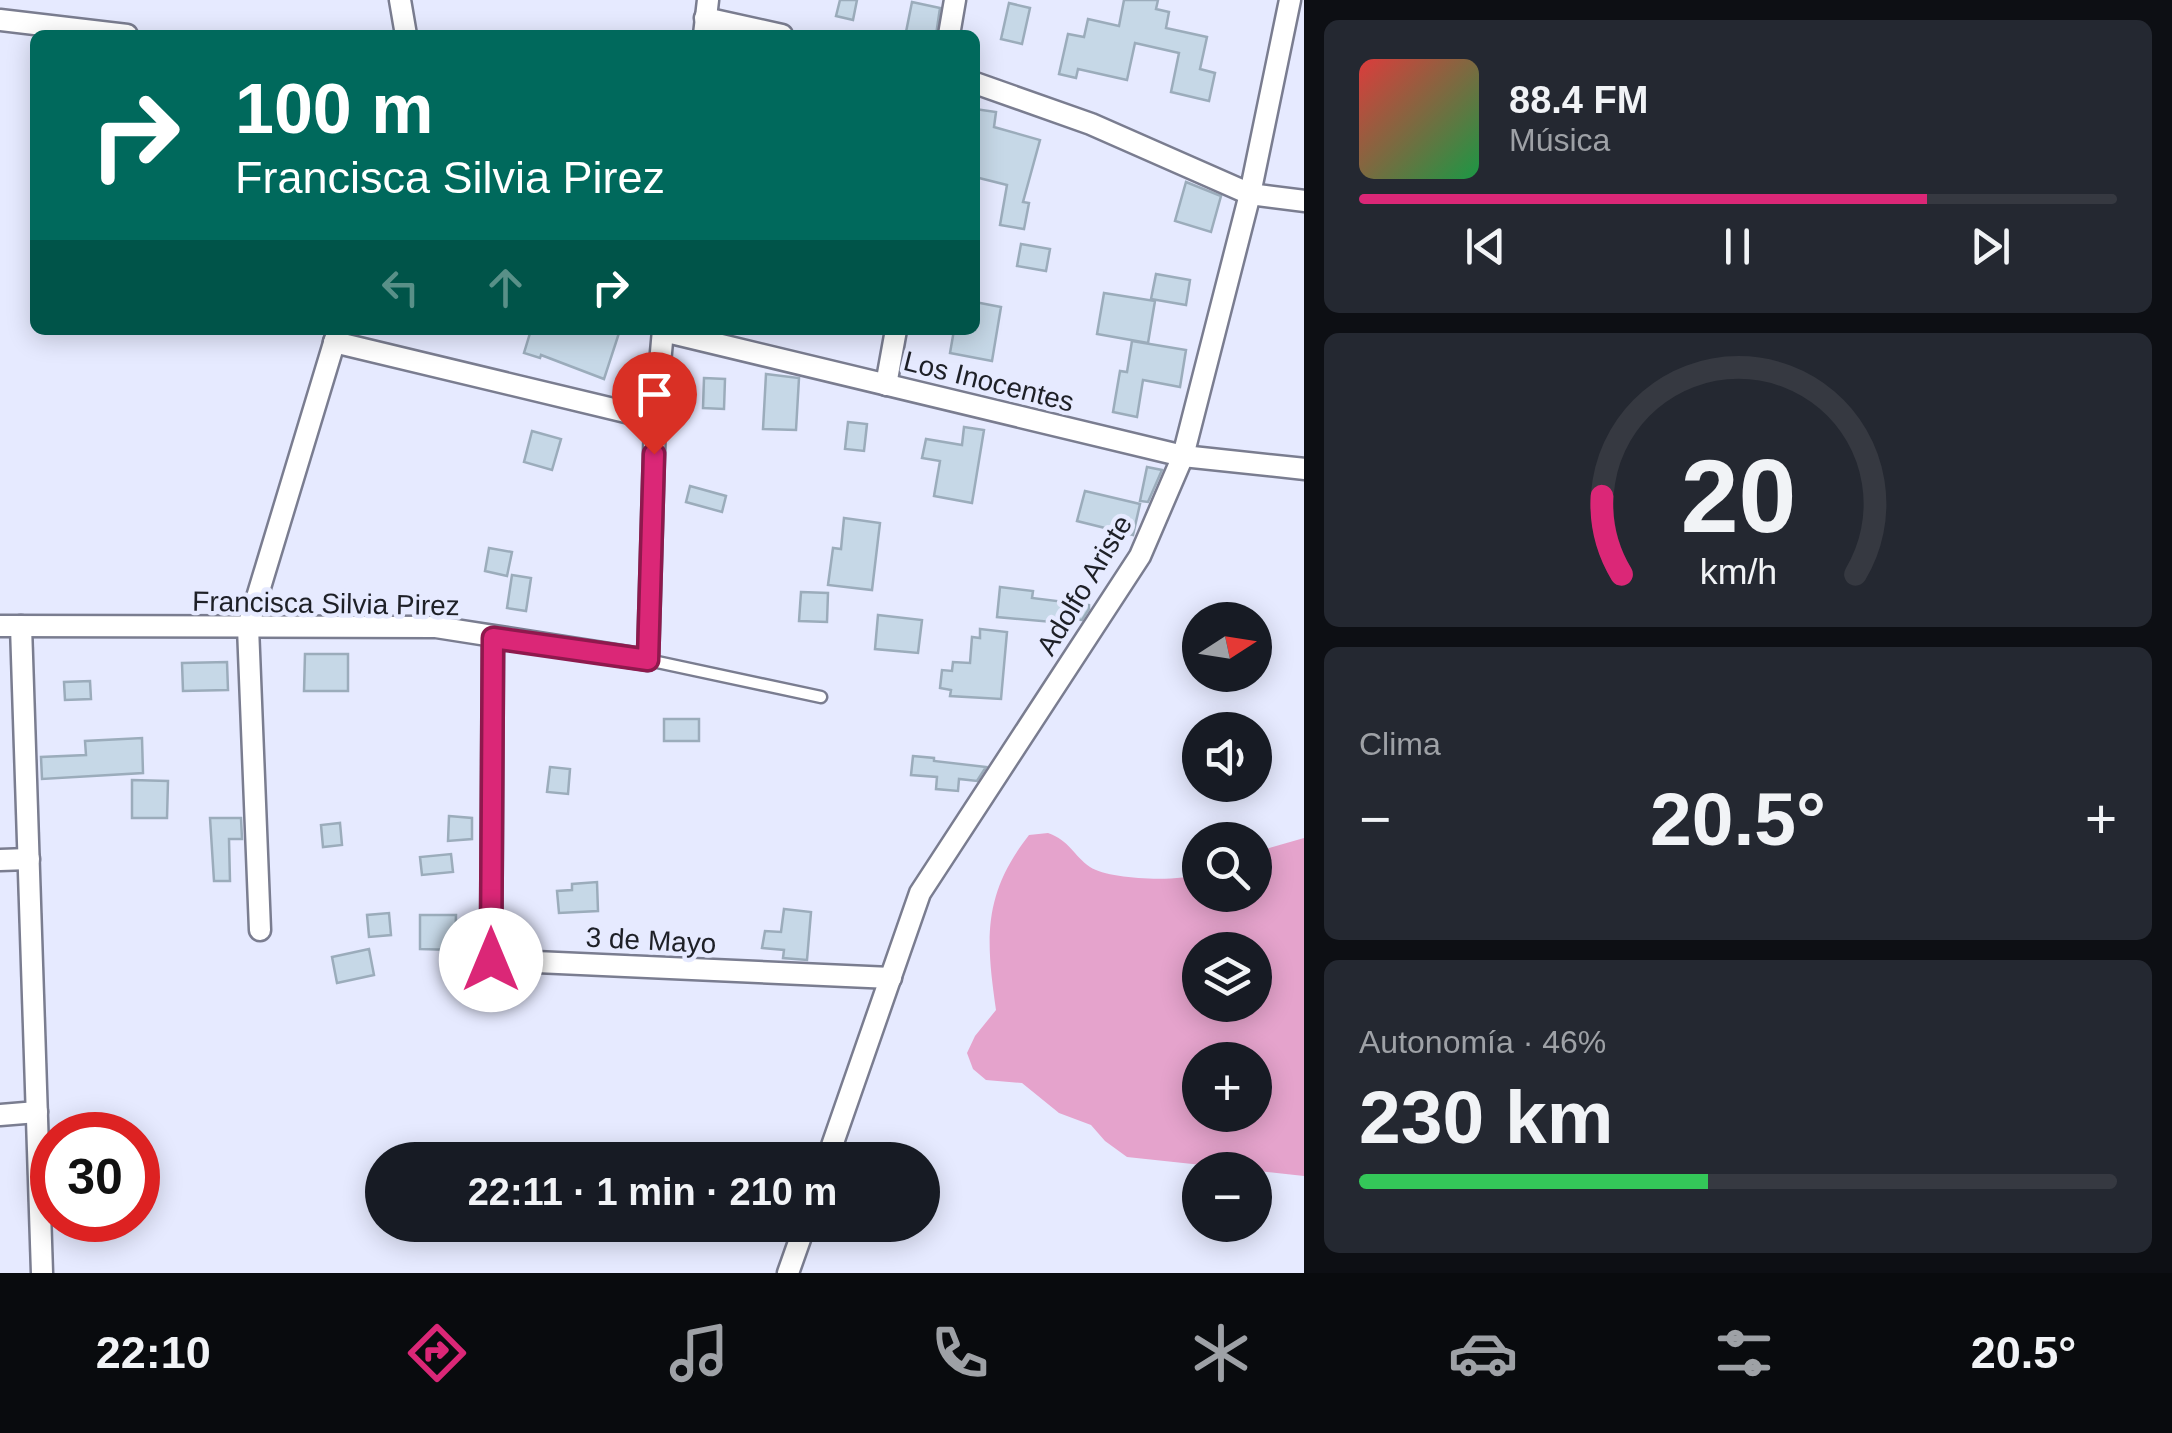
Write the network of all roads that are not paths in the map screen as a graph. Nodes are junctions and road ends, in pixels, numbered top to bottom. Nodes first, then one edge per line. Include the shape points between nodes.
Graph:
1 (400, 0) edge
2 (955, 0) edge
3 (1290, 0) edge
4 (706, 18) edge
5 (0, 20) edge
6 (85, 30) edge
7 (405, 30) edge
8 (760, 30) edge
9 (950, 30) edge
10 (980, 84) edge
11 (1250, 194) junction
12 (1304, 201) edge
13 (663, 335) edge
14 (683, 335) edge
15 (895, 335) edge
16 (336, 336) edge
17 (886, 385) junction
18 (655, 419) junction
19 (1183, 456) junction
20 (1304, 469) edge
21 (11, 626) edge
22 (248, 627) junction
23 (493, 638) junction
24 (648, 660) junction
25 (821, 696) dead end
26 (29, 859) junction
27 (0, 860) edge
28 (260, 930) dead end
29 (891, 978) junction
30 (37, 1112) edge
31 (30, 1113) edge
32 (0, 1115) edge
33 (834, 1142) edge
34 (41, 1242) edge
35 (799, 1242) edge
36 (42, 1273) edge
37 (788, 1273) edge

1 - 7 street
2 - 9 street
3 - 11 street, Adolfo Ariste
4 - 8 street
5 - 6 street
10 - 11 street
11 - 12 street
11 - 19 street, Adolfo Ariste
13 - 18 street
14 - 17 street, Los Inocentes
15 - 17 street
16 - 18 street
16 - 22 street
17 - 19 street, Los Inocentes
18 - 24 street
19 - 20 street, Los Inocentes
19 - 29 street, Adolfo Ariste via 1140,556 920,893
21 - 22 street, Francisca Silvia Pirez
21 - 26 street
22 - 23 street, Francisca Silvia Pirez via 436,627
22 - 28 street
23 - 24 street, Francisca Silvia Pirez
23 - 29 street, 3 de Mayo via 491,960
24 - 25 lane
26 - 27 street
26 - 30 street
29 - 33 street, Adolfo Ariste
31 - 32 street
34 - 36 street
35 - 37 street

